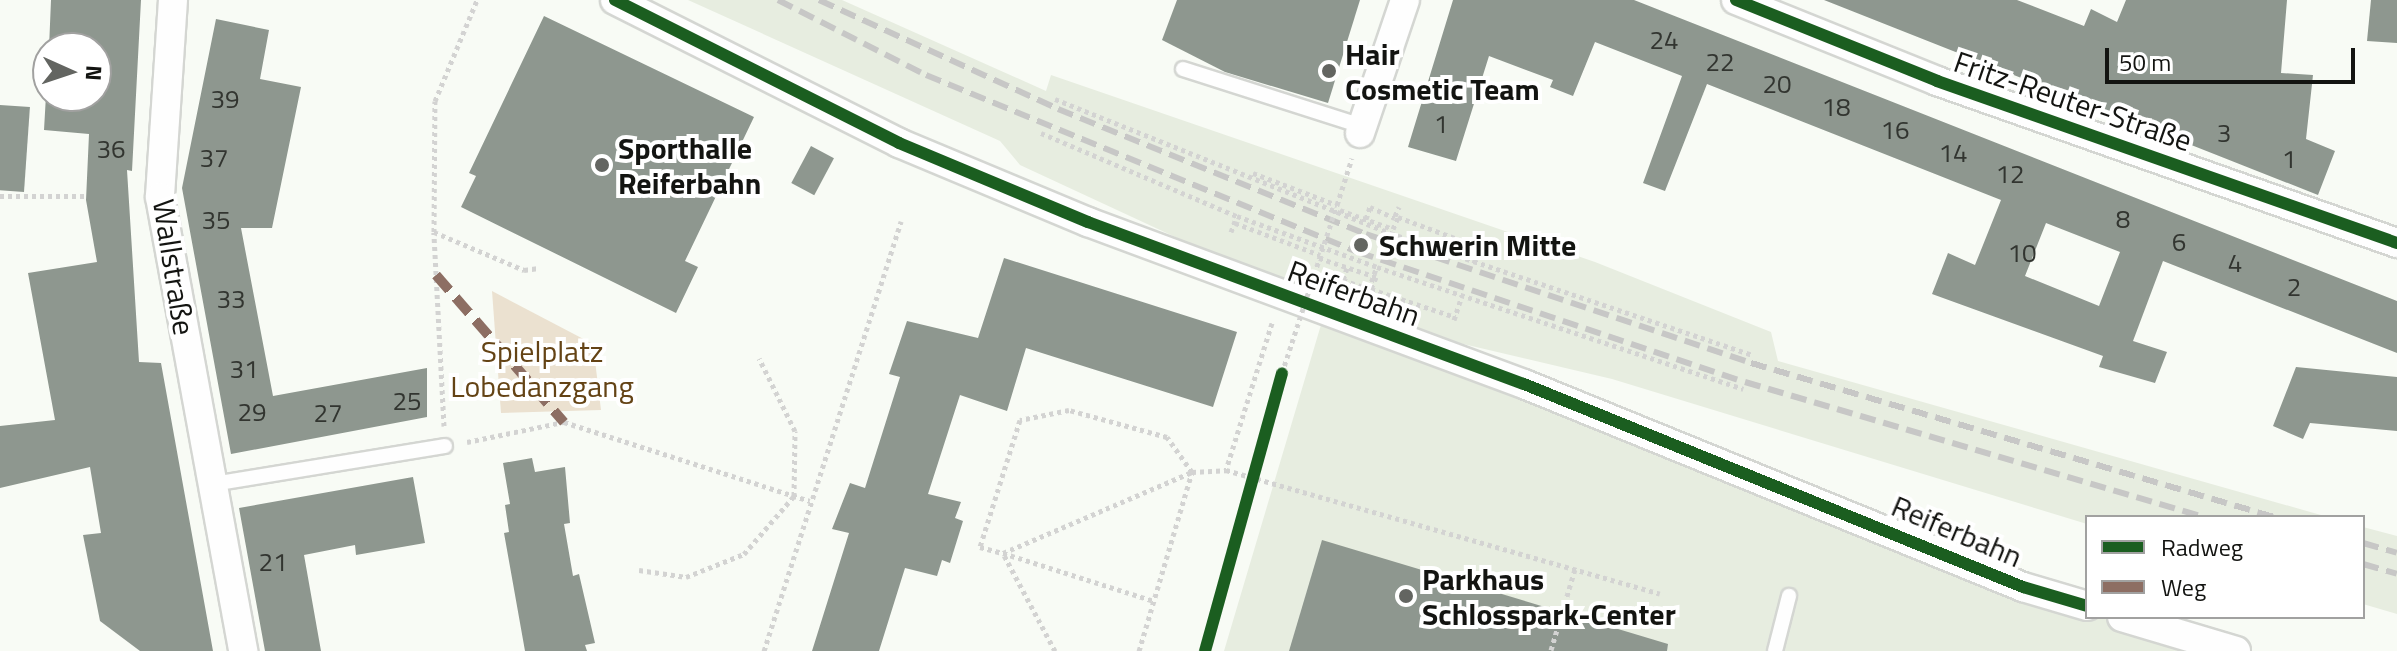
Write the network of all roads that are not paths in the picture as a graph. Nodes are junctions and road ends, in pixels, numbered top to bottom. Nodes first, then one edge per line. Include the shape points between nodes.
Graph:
1 (173, 0) edge
2 (615, 0) edge
3 (1405, 0) edge
4 (1736, 0) edge
5 (1183, 69) dead end
6 (1361, 130) joint
7 (2397, 243) edge
8 (445, 446) road end
9 (213, 484) junction
10 (1789, 596) dead end
11 (2085, 605) edge
12 (2129, 619) edge
13 (243, 651) edge
14 (1775, 651) edge
15 (2236, 651) edge

1 - 9 street, Wallstraße via 160,197
2 - 11 street, Reiferbahn via 899,143 1059,210 1732,465 2023,587
3 - 6 street
4 - 7 street, Fritz-Reuter-Straße via 1937,81
5 - 6 lane
8 - 9 lane
9 - 13 street, Wallstraße
10 - 14 lane
12 - 15 street

